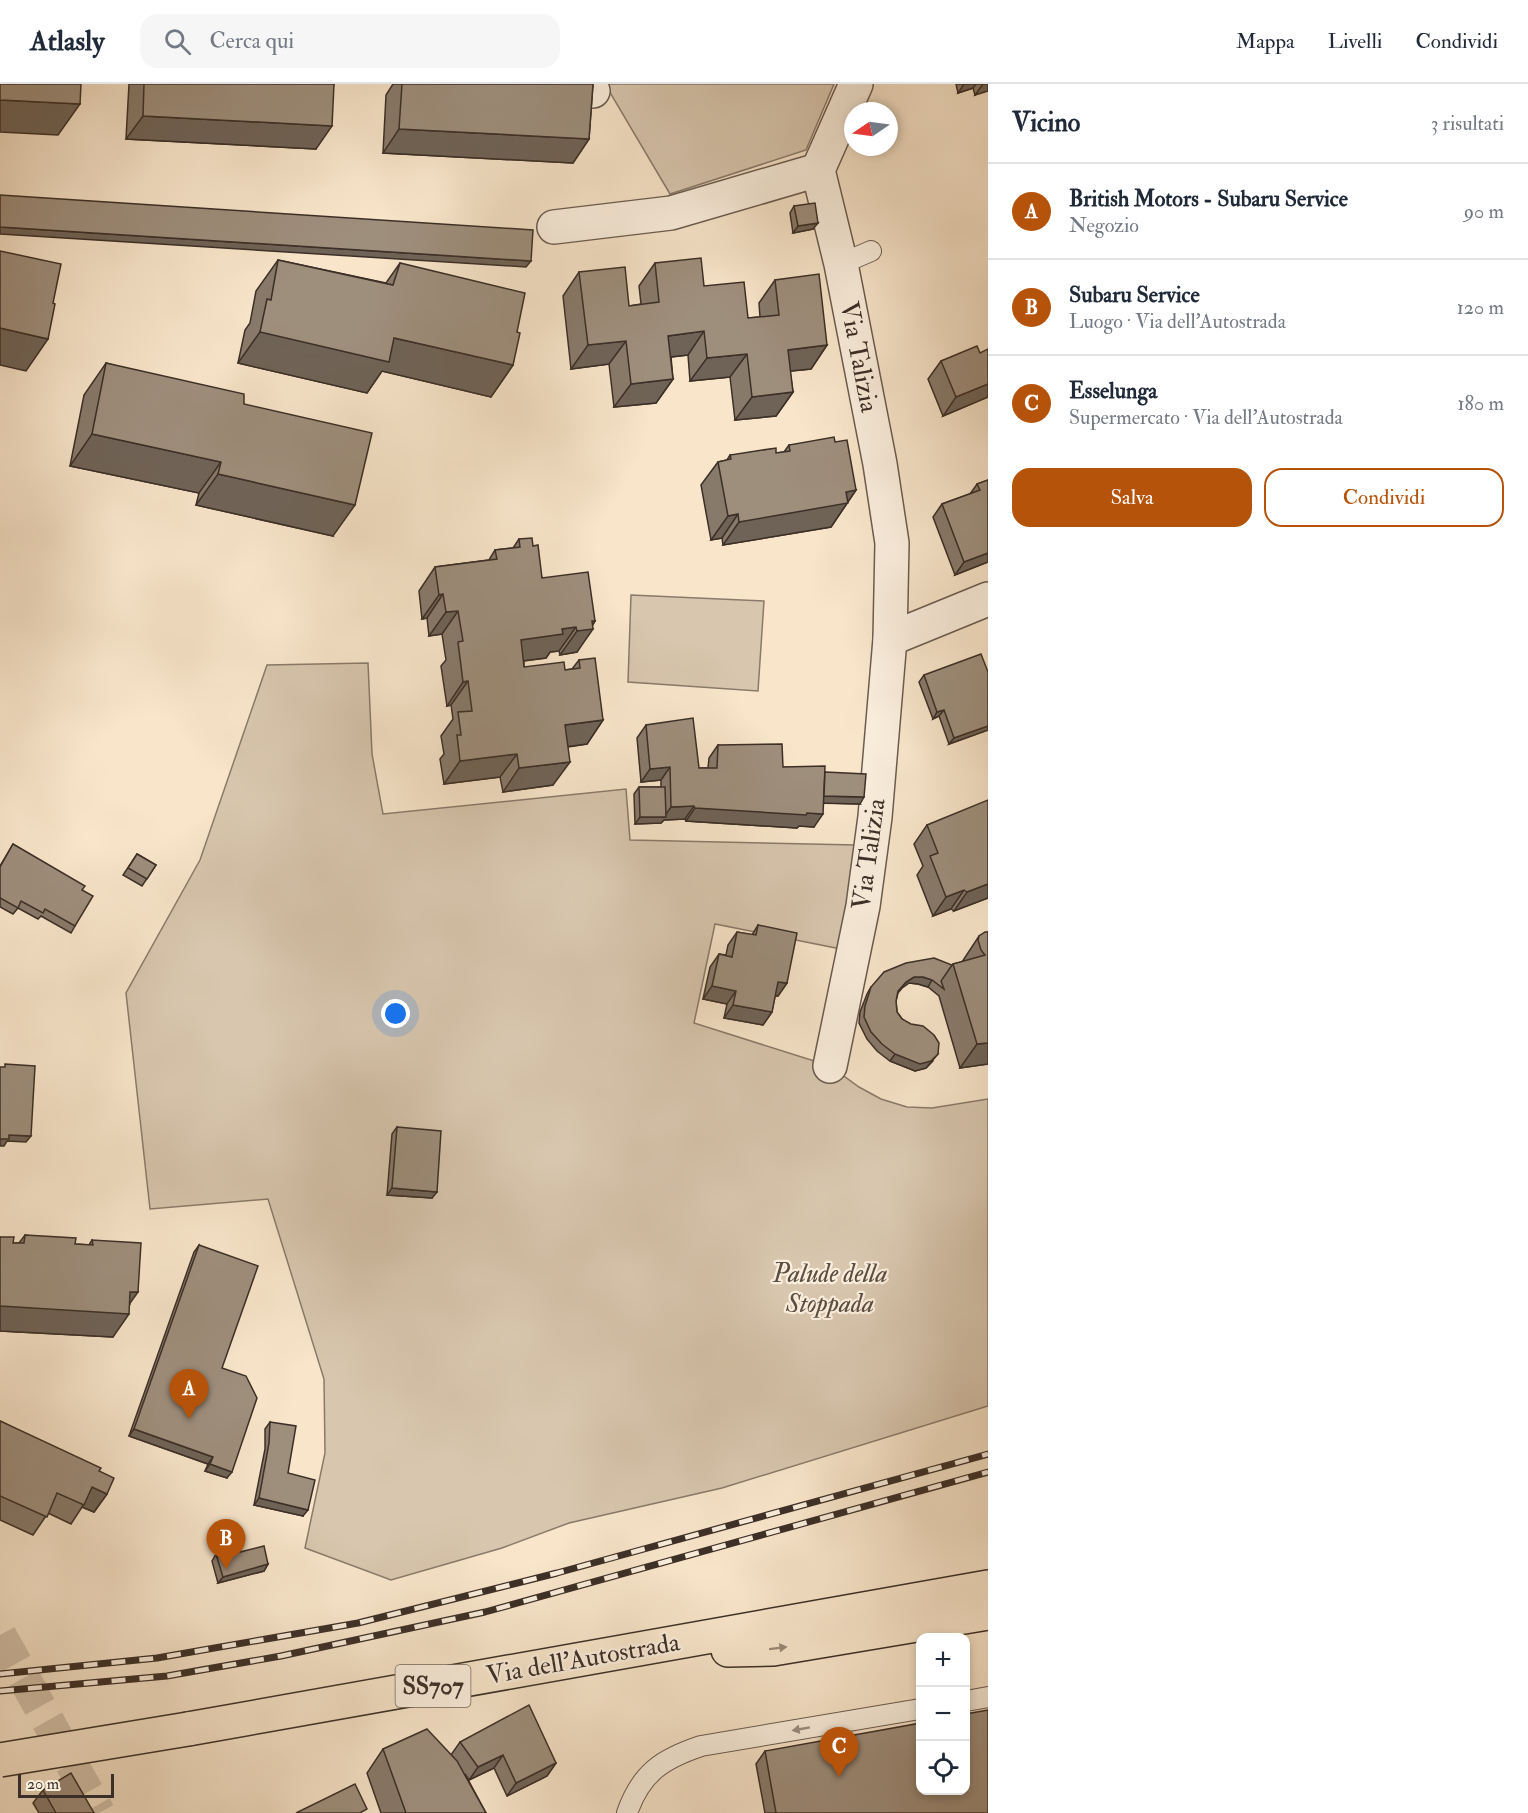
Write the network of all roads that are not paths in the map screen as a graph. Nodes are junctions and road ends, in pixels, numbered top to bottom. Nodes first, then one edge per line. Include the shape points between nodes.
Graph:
1 (856, 84) edge
2 (818, 170) junction
3 (554, 227) dead end
4 (871, 251) dead end
5 (841, 264) junction
6 (988, 599) edge
7 (890, 639) junction
8 (830, 1066) dead end
9 (988, 1587) edge
10 (988, 1613) edge
11 (679, 1643) junction
12 (988, 1697) edge
13 (970, 1700) edge
14 (916, 1710) edge
15 (0, 1760) edge
16 (627, 1813) edge

1 - 2 street
2 - 3 street via 671,213
2 - 5 street, Via Talizia
4 - 5 lane
5 - 7 street, Via Talizia via 892,543
6 - 7 street
7 - 8 street, Via Talizia via 863,906
9 - 11 highway, Via dell'Autostrada / SS707
11 -> 10 highway via 730,1650 773,1649
11 - 15 highway, Via dell'Autostrada / SS707, bridge
12 - 13 lane
14 -> 16 lane via 701,1746 659,1764 646,1777

